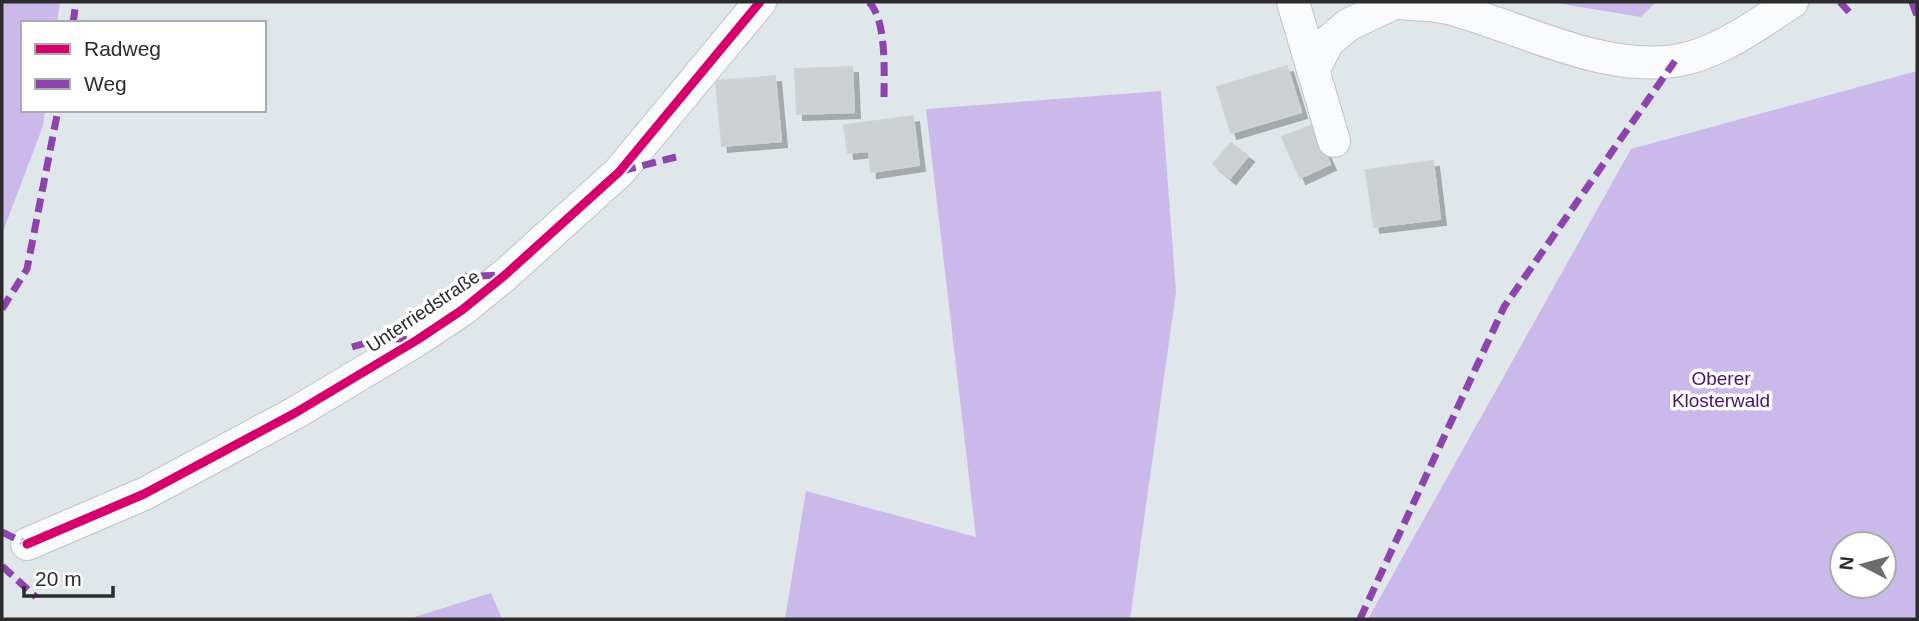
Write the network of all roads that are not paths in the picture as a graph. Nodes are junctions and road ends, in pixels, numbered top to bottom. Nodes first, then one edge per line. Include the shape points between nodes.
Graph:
1 (760, 2) edge
2 (1293, 2) edge
3 (1792, 2) edge
4 (1386, 3) edge
5 (1313, 71) junction
6 (1334, 141) dead end
7 (27, 544) dead end

1 - 7 street, Unterriedstraße via 619,172 462,310 295,413 156,488
2 - 5 street
3 - 4 street via 1714,49 1675,61 1645,62 1560,45 1450,9
4 - 5 street via 1328,42
5 - 6 street

